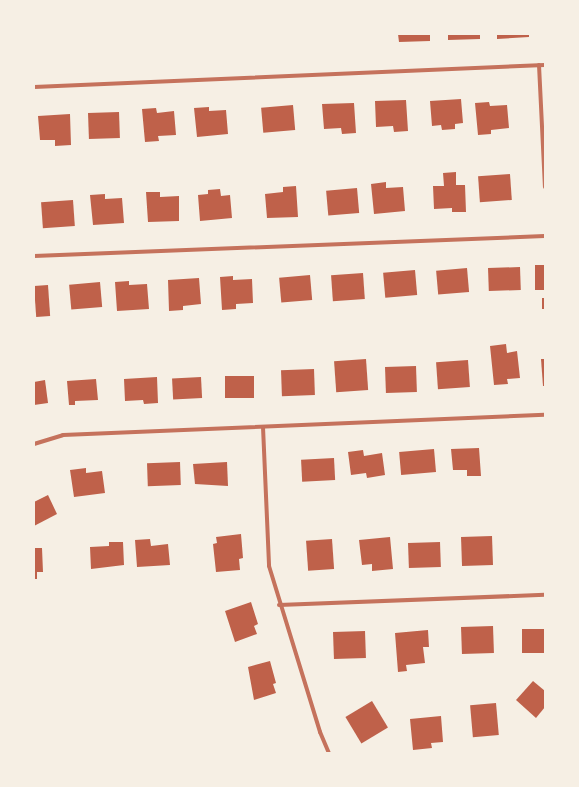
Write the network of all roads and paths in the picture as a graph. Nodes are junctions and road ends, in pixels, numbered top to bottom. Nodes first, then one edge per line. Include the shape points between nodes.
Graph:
1 (539, 65) junction
2 (545, 65) edge
3 (34, 87) edge
4 (545, 186) edge
5 (545, 236) edge
6 (34, 256) edge
7 (545, 415) edge
8 (263, 427) junction
9 (34, 444) edge
10 (545, 595) edge
11 (279, 605) junction
12 (329, 753) edge

1 - 2 street
1 - 3 street
1 - 4 street
5 - 6 street
7 - 8 street
8 - 9 street via 63,435
8 - 11 street via 269,566
10 - 11 street
11 - 12 street

